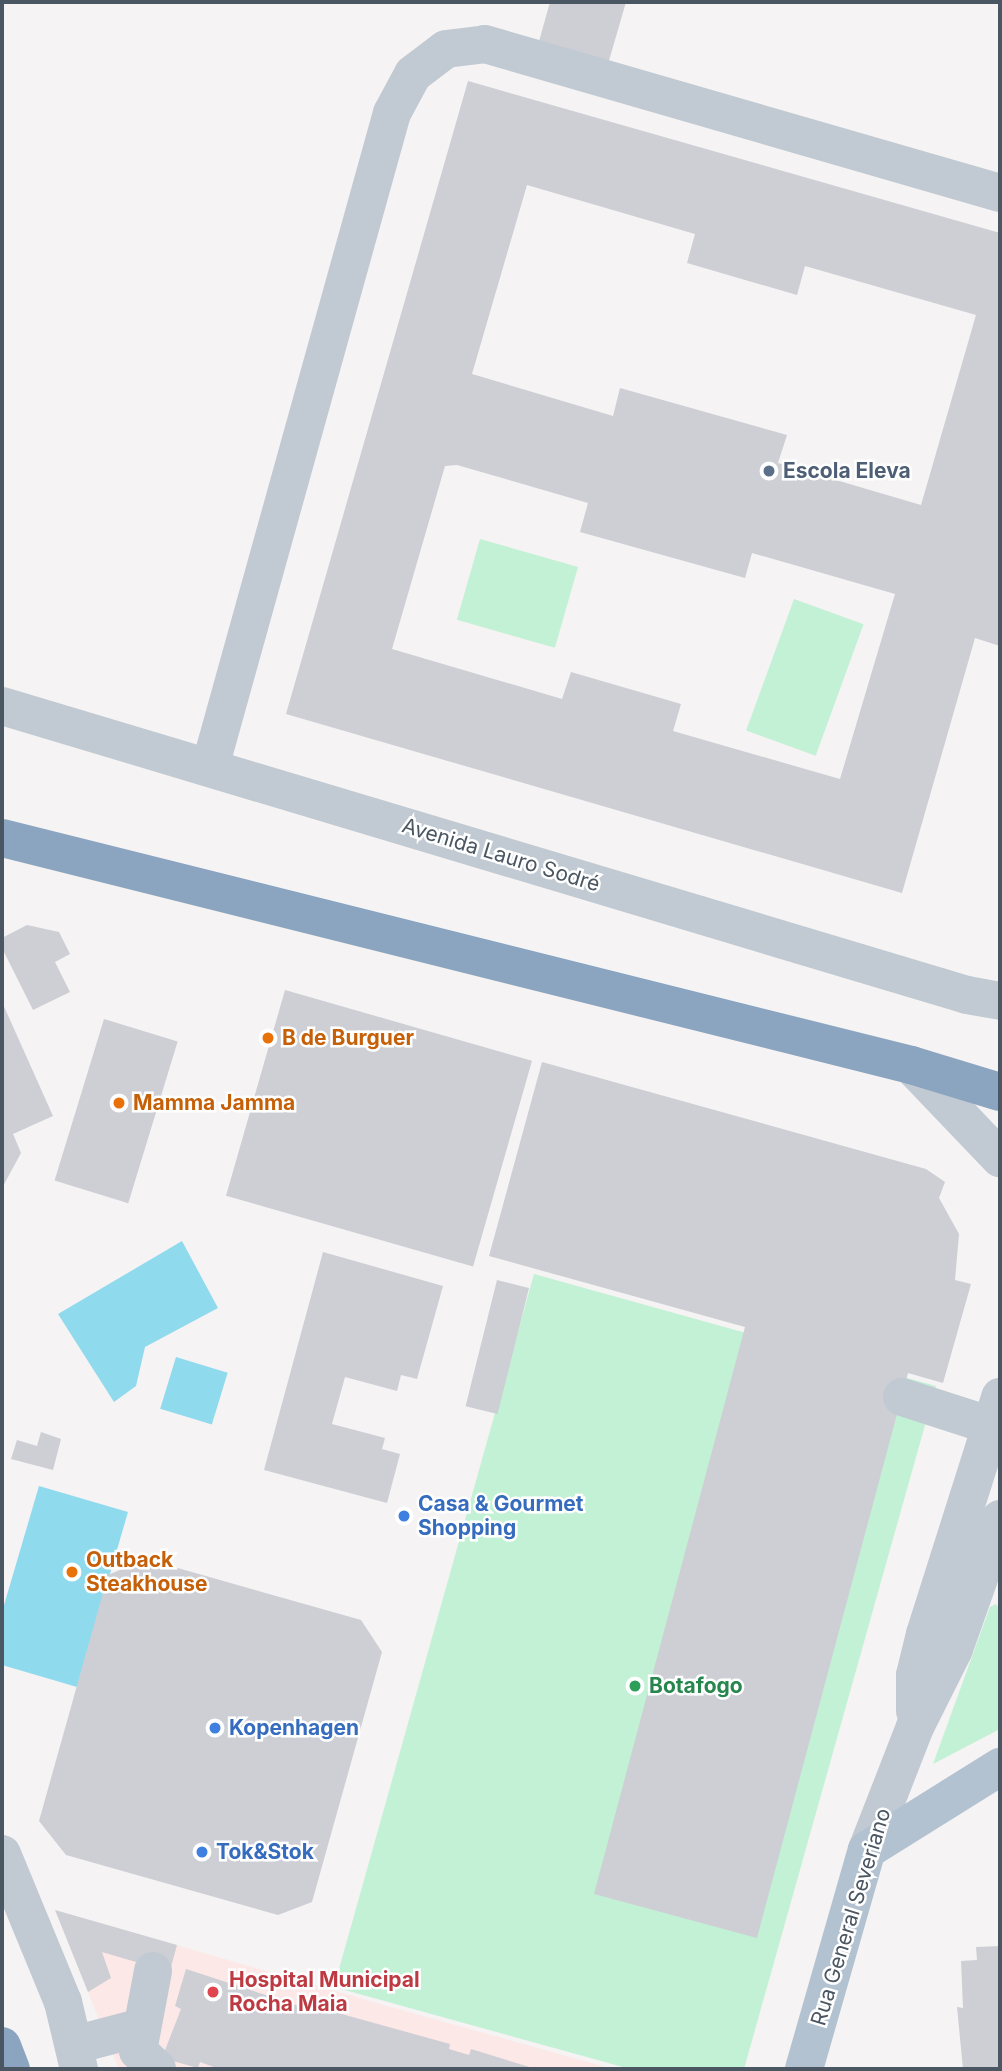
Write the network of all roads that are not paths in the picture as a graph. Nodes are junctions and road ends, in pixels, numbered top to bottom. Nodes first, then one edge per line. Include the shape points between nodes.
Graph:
1 (1000, 193) edge
2 (2, 706) edge
3 (210, 767) junction
4 (2, 838) edge
5 (1000, 1000) edge
6 (911, 1065) junction
7 (1000, 1091) edge
8 (1000, 1158) edge
9 (902, 1397) dead end
10 (996, 1411) edge
11 (997, 1548) edge
12 (915, 1727) junction
13 (1000, 1767) edge
14 (867, 1850) junction
15 (16, 1863) edge
16 (153, 1971) dead end
17 (139, 2028) junction
18 (2, 2046) edge
19 (76, 2057) edge
20 (11, 2069) edge
21 (157, 2069) edge
22 (804, 2069) edge

1 - 3 street via 485,44 446,49 413,74 392,113
2 - 3 street, Avenida Lauro Sodré
3 - 5 street, Avenida Lauro Sodré via 967,995
4 - 6 highway
6 - 7 highway
6 - 8 street
9 - 10 street
10 - 12 street, Rua General Severiano via 925,1634 915,1675
11 - 12 street, Rua General Severiano
12 - 14 street, Rua General Severiano
13 - 14 main road
14 - 22 main road, Rua General Severiano
15 - 19 street via 63,2003
16 - 17 street
17 - 19 street
17 - 21 street via 138,2051
18 - 20 highway

